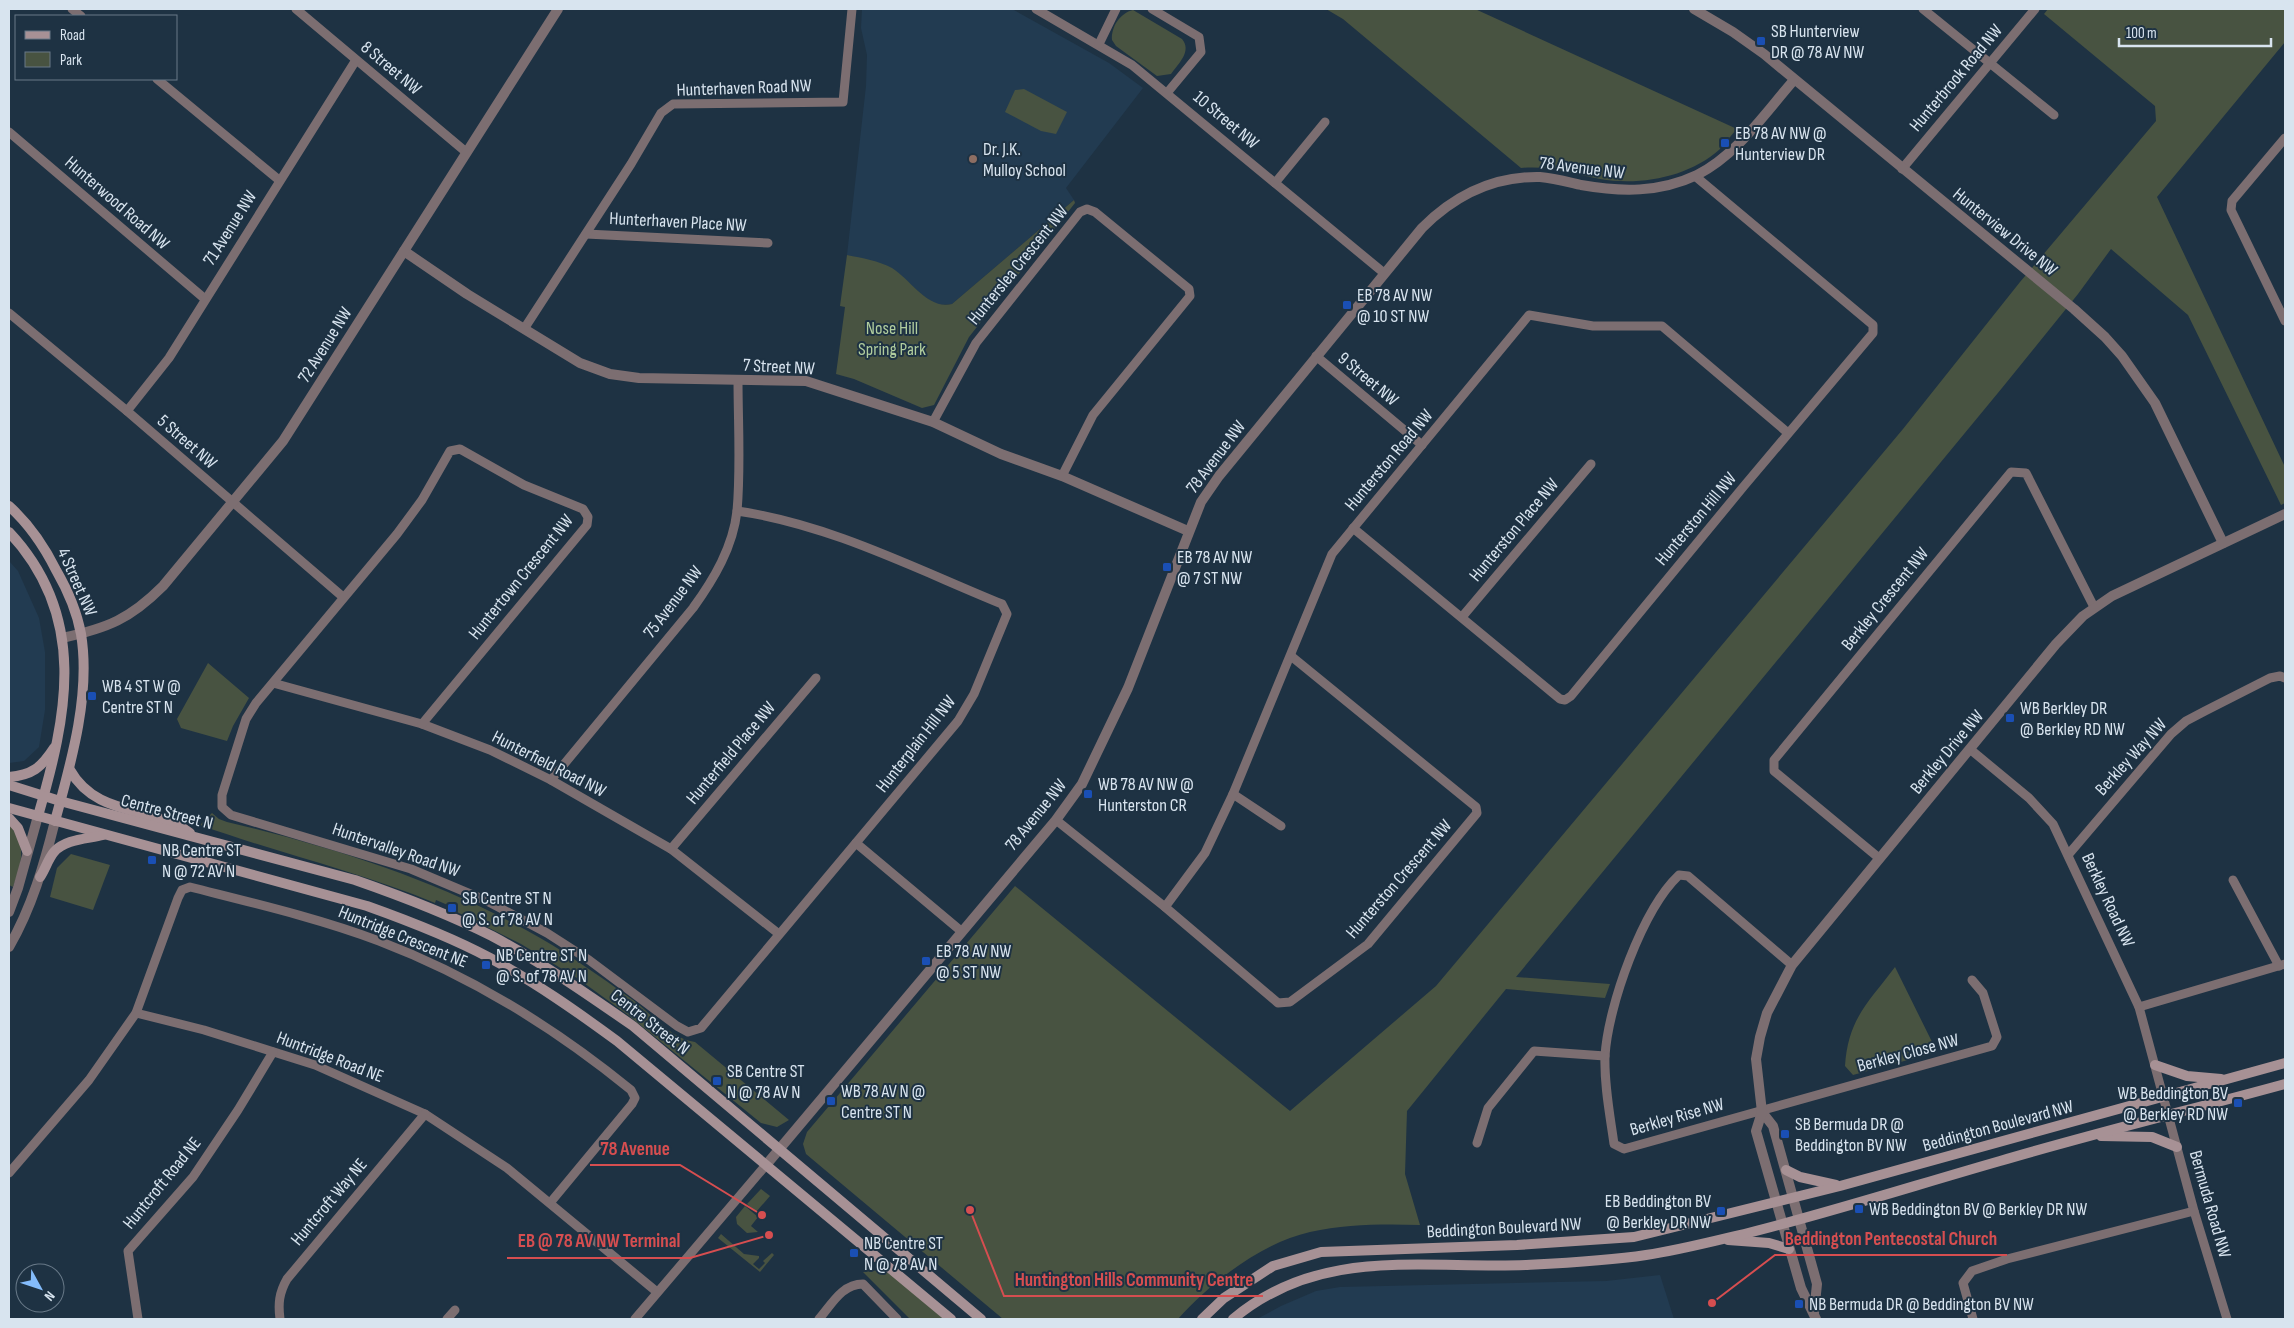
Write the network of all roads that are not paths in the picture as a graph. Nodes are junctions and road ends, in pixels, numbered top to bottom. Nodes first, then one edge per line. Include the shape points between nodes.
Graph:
1 (296, 9) edge
2 (558, 9) edge
3 (852, 9) edge
4 (1036, 9) edge
5 (1116, 9) edge
6 (1152, 9) edge
7 (1694, 9) edge
8 (1923, 9) edge
9 (2035, 9) edge
10 (1099, 44) junction
11 (356, 60) junction
12 (1990, 62) junction
13 (158, 80) edge
14 (1794, 80) junction
15 (1167, 93) junction
16 (2054, 115) dead end
17 (1325, 122) dead end
18 (9, 132) edge
19 (2285, 138) edge
20 (466, 152) junction
21 (1902, 169) junction
22 (1695, 176) junction
23 (279, 180) junction
24 (1275, 183) junction
25 (586, 234) junction
26 (768, 243) dead end
27 (404, 252) junction
28 (1384, 273) junction
29 (205, 299) junction
30 (9, 313) edge
31 (2285, 321) edge
32 (524, 329) junction
33 (1316, 356) junction
34 (738, 380) junction
35 (127, 411) junction
36 (933, 422) junction
37 (1788, 433) junction
38 (1422, 445) junction
39 (1591, 464) dead end
40 (1062, 476) junction
41 (233, 502) junction
42 (9, 506) edge
43 (736, 512) junction
44 (2285, 514) edge
45 (1353, 528) junction
46 (1188, 531) junction
47 (9, 532) edge
48 (2222, 543) junction
49 (343, 597) junction
50 (2094, 607) junction
51 (1462, 617) junction
52 (81, 634) junction
53 (62, 638) junction
54 (1291, 656) junction
55 (816, 678) dead end
56 (2285, 678) edge
57 (273, 683) junction
58 (422, 724) junction
59 (58, 741) junction
60 (1971, 750) junction
61 (70, 770) junction
62 (9, 777) edge
63 (551, 780) junction
64 (9, 785) edge
65 (1233, 794) junction
66 (43, 796) junction
67 (60, 801) junction
68 (9, 808) edge
69 (38, 816) junction
70 (9, 818) edge
71 (1056, 820) junction
72 (55, 821) junction
73 (1281, 826) dead end
74 (105, 835) junction
75 (195, 836) junction
76 (856, 844) junction
77 (671, 849) junction
78 (28, 851) junction
79 (2068, 854) junction
80 (1880, 858) junction
81 (40, 877) junction
82 (2233, 880) dead end
83 (1165, 907) junction
84 (9, 912) edge
85 (961, 931) junction
86 (778, 934) junction
87 (9, 947) edge
88 (1792, 965) junction
89 (2282, 965) edge
90 (1972, 980) dead end
91 (2140, 1007) junction
92 (136, 1013) junction
93 (693, 1032) joint
94 (273, 1052) junction
95 (1605, 1056) junction
96 (2285, 1063) edge
97 (2155, 1065) junction
98 (2227, 1080) junction
99 (2285, 1084) edge
100 (2164, 1097) junction
101 (1762, 1112) junction
102 (425, 1114) junction
103 (2169, 1116) junction
104 (2082, 1136) junction
105 (1478, 1143) dead end
106 (2177, 1147) junction
107 (779, 1150) junction
108 (766, 1165) junction
109 (1786, 1170) junction
110 (9, 1173) edge
111 (1840, 1186) junction
112 (1794, 1197) junction
113 (1777, 1201) junction
114 (550, 1203) junction
115 (2194, 1211) junction
116 (1800, 1220) junction
117 (1783, 1224) junction
118 (1722, 1239) junction
119 (1788, 1249) junction
120 (657, 1292) junction
121 (455, 1310) dead end
122 (1815, 1316) edge
123 (138, 1319) edge
124 (280, 1319) edge
125 (447, 1319) edge
126 (635, 1319) edge
127 (819, 1319) edge
128 (897, 1319) edge
129 (951, 1319) edge
130 (982, 1319) edge
131 (1202, 1319) edge
132 (1233, 1319) edge
133 (1973, 1319) edge
134 (2227, 1319) edge

1 - 11 street, 8 Street NW
2 - 20 street, 72 Avenue NW
3 - 25 street, Hunterhaven Road NW via 843,102 673,104 661,113
4 - 10 street, 10 Street NW
5 - 10 street
6 - 15 street via 1200,37 1201,52
7 - 14 street, Hunterview Drive NW via 1734,32
8 - 12 street
9 - 12 street, Hunterbrook Road NW
10 - 15 street, 10 Street NW
11 - 20 street, 8 Street NW
11 - 23 street, 71 Avenue NW
12 - 16 street
12 - 21 street, Hunterbrook Road NW
13 - 23 street
14 - 21 street, Hunterview Drive NW
14 - 22 street, 78 Avenue NW via 1729,152
15 - 24 street, 10 Street NW
17 - 24 street
18 - 29 street, Hunterwood Road NW
19 - 31 street via 2232,202 2231,210
20 - 27 street, 72 Avenue NW
21 - 48 street, Hunterview Drive NW via 2074,308 2122,356 2155,403
22 - 28 street, 78 Avenue NW via 1665,187 1630,191 1542,177 1513,178 1486,185 1464,194 1435,215
22 - 37 street, Hunterston Hill NW via 1873,326 1873,333
23 - 29 street, 71 Avenue NW
24 - 28 street, 10 Street NW
25 - 26 street, Hunterhaven Place NW
25 - 32 street, Hunterhaven Road NW
27 - 32 street, 7 Street NW
27 - 41 street, 72 Avenue NW via 283,441
28 - 33 street, 78 Avenue NW
29 - 35 street, 71 Avenue NW via 169,358
30 - 35 street, 5 Street NW
32 - 34 street, 7 Street NW via 580,363 610,374 639,378
33 - 38 street, 9 Street NW
33 - 46 street, 78 Avenue NW via 1219,476 1201,502
34 - 36 street, 7 Street NW via 806,381
34 - 43 street, 75 Avenue NW
35 - 41 street, 5 Street NW
36 - 40 street, 7 Street NW via 1001,454
36 - 40 street, Hunterslea Crescent NW via 976,343 1080,212 1087,209 1095,212 1189,289 1190,296 1094,415
37 - 38 street, Hunterston Road NW via 1662,326 1593,326 1529,315
37 - 51 street, Hunterston Hill NW via 1565,700
38 - 45 street, Hunterston Road NW
39 - 51 street, Hunterston Place NW
40 - 46 street, 7 Street NW
41 - 49 street, 5 Street NW
41 - 52 street, 72 Avenue NW via 143,606 113,624
42 - 52 main road, 4 Street NW via 35,534 50,557
43 - 63 street, 75 Avenue NW via 726,550 710,585
43 - 76 street, Hunterplain Hill NW via 764,515 818,529 1002,604 1007,614 974,694 958,721
44 - 48 street, Berkley Drive NW
45 - 51 street, Hunterston Hill NW
45 - 54 street, Hunterston Road NW via 1332,554
46 - 71 street, 78 Avenue NW via 1128,688 1082,784
47 - 53 main road, 4 Street NW via 40,575 50,596
48 - 50 street, Berkley Drive NW
49 - 57 street, Huntertown Crescent NW
49 - 58 street, Huntertown Crescent NW via 397,534 422,500 450,452 460,449 524,485 583,509 588,517 587,525
50 - 60 street, Berkley Drive NW via 2056,644
50 - 80 street, Berkley Crescent NW via 2026,473 2011,472 1774,760 1774,771
52 - 53 street, 72 Avenue NW
52 - 61 main road, 4 Street NW via 83,682
53 - 59 main road, 4 Street NW via 65,685
54 - 65 street, Hunterston Road NW
54 - 83 street, Hunterston Crescent NW via 1476,807 1477,813 1368,944 1290,1002 1278,1003
55 - 77 street, Hunterfield Place NW
56 - 79 street, Berkley Way NW via 2270,678 2186,721 2157,748
57 - 58 street, Hunterfield Road NW
57 - 93 street, Huntervalley Road NW via 246,719 222,794 221,804 225,811 410,869 487,901 547,933 677,1026
58 - 63 street, Hunterfield Road NW via 490,750
59 - 62 main road via 35,771
59 - 66 main road, 4 Street NW
60 - 79 street, Berkley Road NW via 2030,798 2053,824
60 - 80 street, Berkley Drive NW
61 - 67 main road, 4 Street NW
61 - 75 main road via 81,788 96,798 178,824
63 - 77 street, Hunterfield Road NW
64 - 66 main road, Centre Street N
65 - 73 street
65 - 83 street, Hunterston Road NW via 1205,853
66 - 67 main road, Centre Street N
66 - 69 main road, 4 Street NW
67 - 72 main road, 4 Street NW
67 - 75 main road, Centre Street N
68 - 69 main road, Centre Street N
69 - 72 main road, Centre Street N
69 - 78 street
70 - 78 main road via 18,828
71 - 83 street, Hunterston Crescent NW
71 - 85 street, 78 Avenue NW
72 - 74 main road, Centre Street N
72 - 81 street
74 - 81 main road via 62,846 54,852
74 - 108 main road, Centre Street N via 367,906 489,958 572,1008 610,1036
75 - 107 main road, Centre Street N via 364,883 492,936 575,985 633,1026
76 - 85 street
76 - 86 street, Hunterplain Hill NW
77 - 86 street, Hunterfield Road NW
78 - 84 street
79 - 91 street, Berkley Road NW
80 - 88 street, Berkley Drive NW
81 - 87 street
82 - 89 street
85 - 107 street, 78 Avenue NW
86 - 93 street, Hunterplain Hill NW via 701,1028
88 - 95 street, Berkley Rise NW via 1688,876 1679,875 1642,930 1617,994
88 - 101 street, Berkley Drive NW via 1767,1013 1760,1037 1756,1059
89 - 91 street
90 - 101 street, Berkley Close NW via 1983,993 1997,1037 1992,1046
91 - 97 street, Berkley Road NW
92 - 94 street, Huntridge Road NE
92 - 110 street via 89,1080
92 - 114 street, Huntridge Crescent NE via 178,898 182,890 190,887 325,923 420,958 475,984 546,1027 606,1069 634,1094 632,1104
94 - 102 street, Huntridge Road NE via 315,1065
94 - 123 street, Huntcroft Road NE via 193,1177 128,1251
95 - 101 street, Berkley Rise NW via 1614,1144 1624,1149
95 - 105 street via 1534,1051 1488,1108
96 - 98 main road, Beddington Boulevard NW
97 - 98 main road via 2187,1076
97 - 100 street, Berkley Road NW
98 - 100 main road, Beddington Boulevard NW
99 - 103 main road, Beddington Boulevard NW
100 - 103 street, Bermuda Road NW
100 - 111 main road, Beddington Boulevard NW
101 - 109 street, Berkley Drive NW via 1773,1126
101 - 113 street, Berkley Drive NW via 1756,1131
102 - 114 street, Huntridge Road NE via 507,1168
102 - 124 street, Huntcroft Way NE via 287,1279 280,1296
103 - 104 main road, Beddington Boulevard NW
103 - 106 street, Bermuda Road NW
104 - 106 main road via 2152,1137
104 - 116 main road, Beddington Boulevard NW
106 - 115 street, Bermuda Road NW
107 - 108 street, 78 Avenue NW
107 - 130 main road, Centre Street N
108 - 120 street
108 - 129 main road, Centre Street N
109 - 111 main road via 1800,1178
109 - 112 street, Berkley Drive NW
111 - 112 main road, Beddington Boulevard NW
112 - 113 main road, Beddington Boulevard NW
112 - 116 street, Berkley Drive NW
113 - 117 street, Berkley Drive NW
113 - 131 main road, Beddington Boulevard NW via 1634,1237 1321,1252 1273,1266 1224,1298
114 - 120 street, Huntridge Road NE
115 - 133 street via 1972,1271 1964,1283
115 - 134 street, Bermuda Road NW
116 - 117 main road, Beddington Boulevard NW
116 - 122 street, Berkley Drive NW via 1817,1284
117 - 118 main road, Beddington Boulevard NW
117 - 119 street, Berkley Drive NW
118 - 119 main road via 1770,1243
118 - 132 main road, Beddington Boulevard NW via 1646,1255 1526,1265 1353,1267 1322,1272 1265,1296
119 - 122 street, Berkley Drive NW via 1800,1288
120 - 126 street
121 - 125 street
127 - 128 street via 846,1287 863,1284

